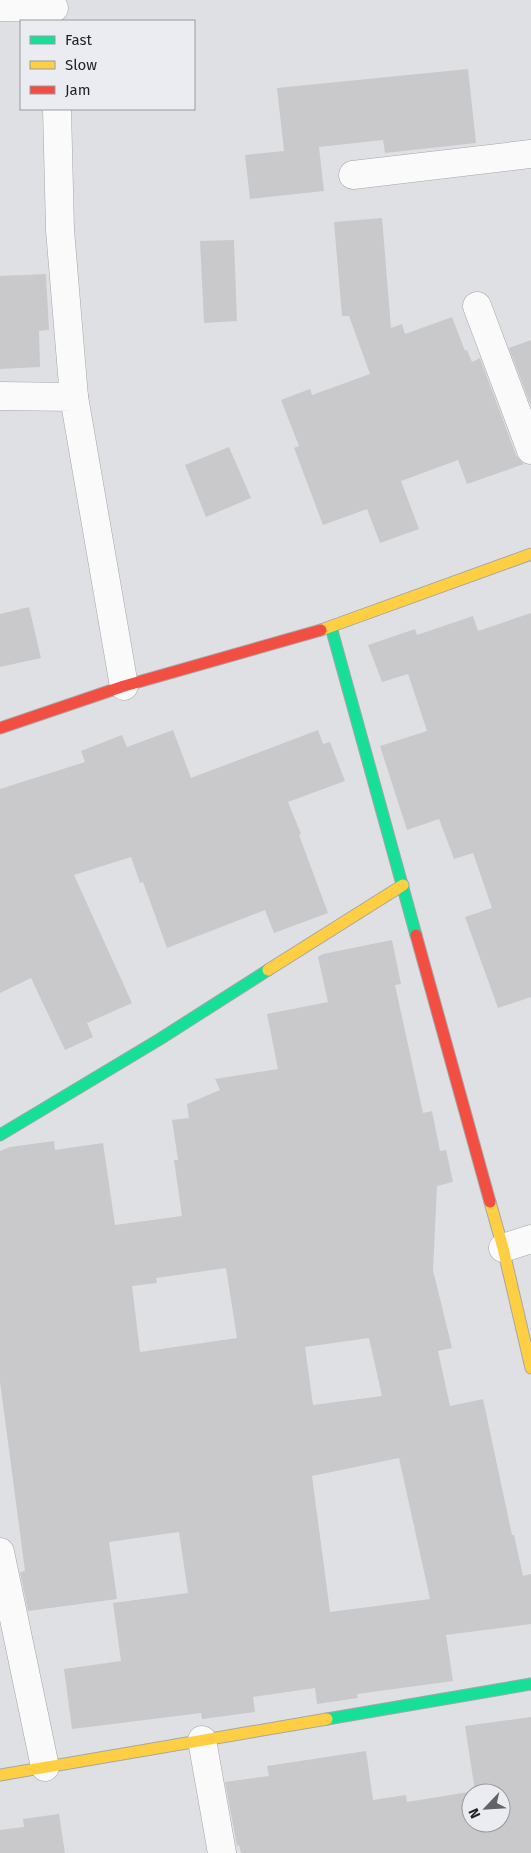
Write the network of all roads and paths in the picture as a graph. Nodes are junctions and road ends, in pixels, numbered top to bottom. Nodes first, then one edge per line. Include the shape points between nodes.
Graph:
1 (0, 7) edge
2 (54, 10) edge
3 (57, 110) edge
4 (531, 154) edge
5 (354, 175) dead end
6 (477, 306) dead end
7 (0, 396) edge
8 (74, 397) junction
9 (531, 450) edge
10 (531, 554) edge
11 (331, 627) junction
12 (124, 686) junction
13 (0, 728) edge
14 (403, 885) junction
15 (0, 1135) edge
16 (531, 1239) edge
17 (502, 1248) junction
18 (531, 1368) edge
19 (0, 1552) edge
20 (531, 1684) edge
21 (202, 1740) junction
22 (45, 1767) junction
23 (0, 1775) edge
24 (222, 1853) edge

1 - 2 street
3 - 8 street via 60,230
4 - 5 street
6 - 9 street
7 - 8 street
8 - 12 street
10 - 11 street
11 - 12 street
11 - 14 street
12 - 13 street
14 - 15 street via 160,1039
14 - 17 street
16 - 17 street
17 - 18 street
19 - 22 street
20 - 21 street
21 - 22 street
21 - 24 street
22 - 23 street

